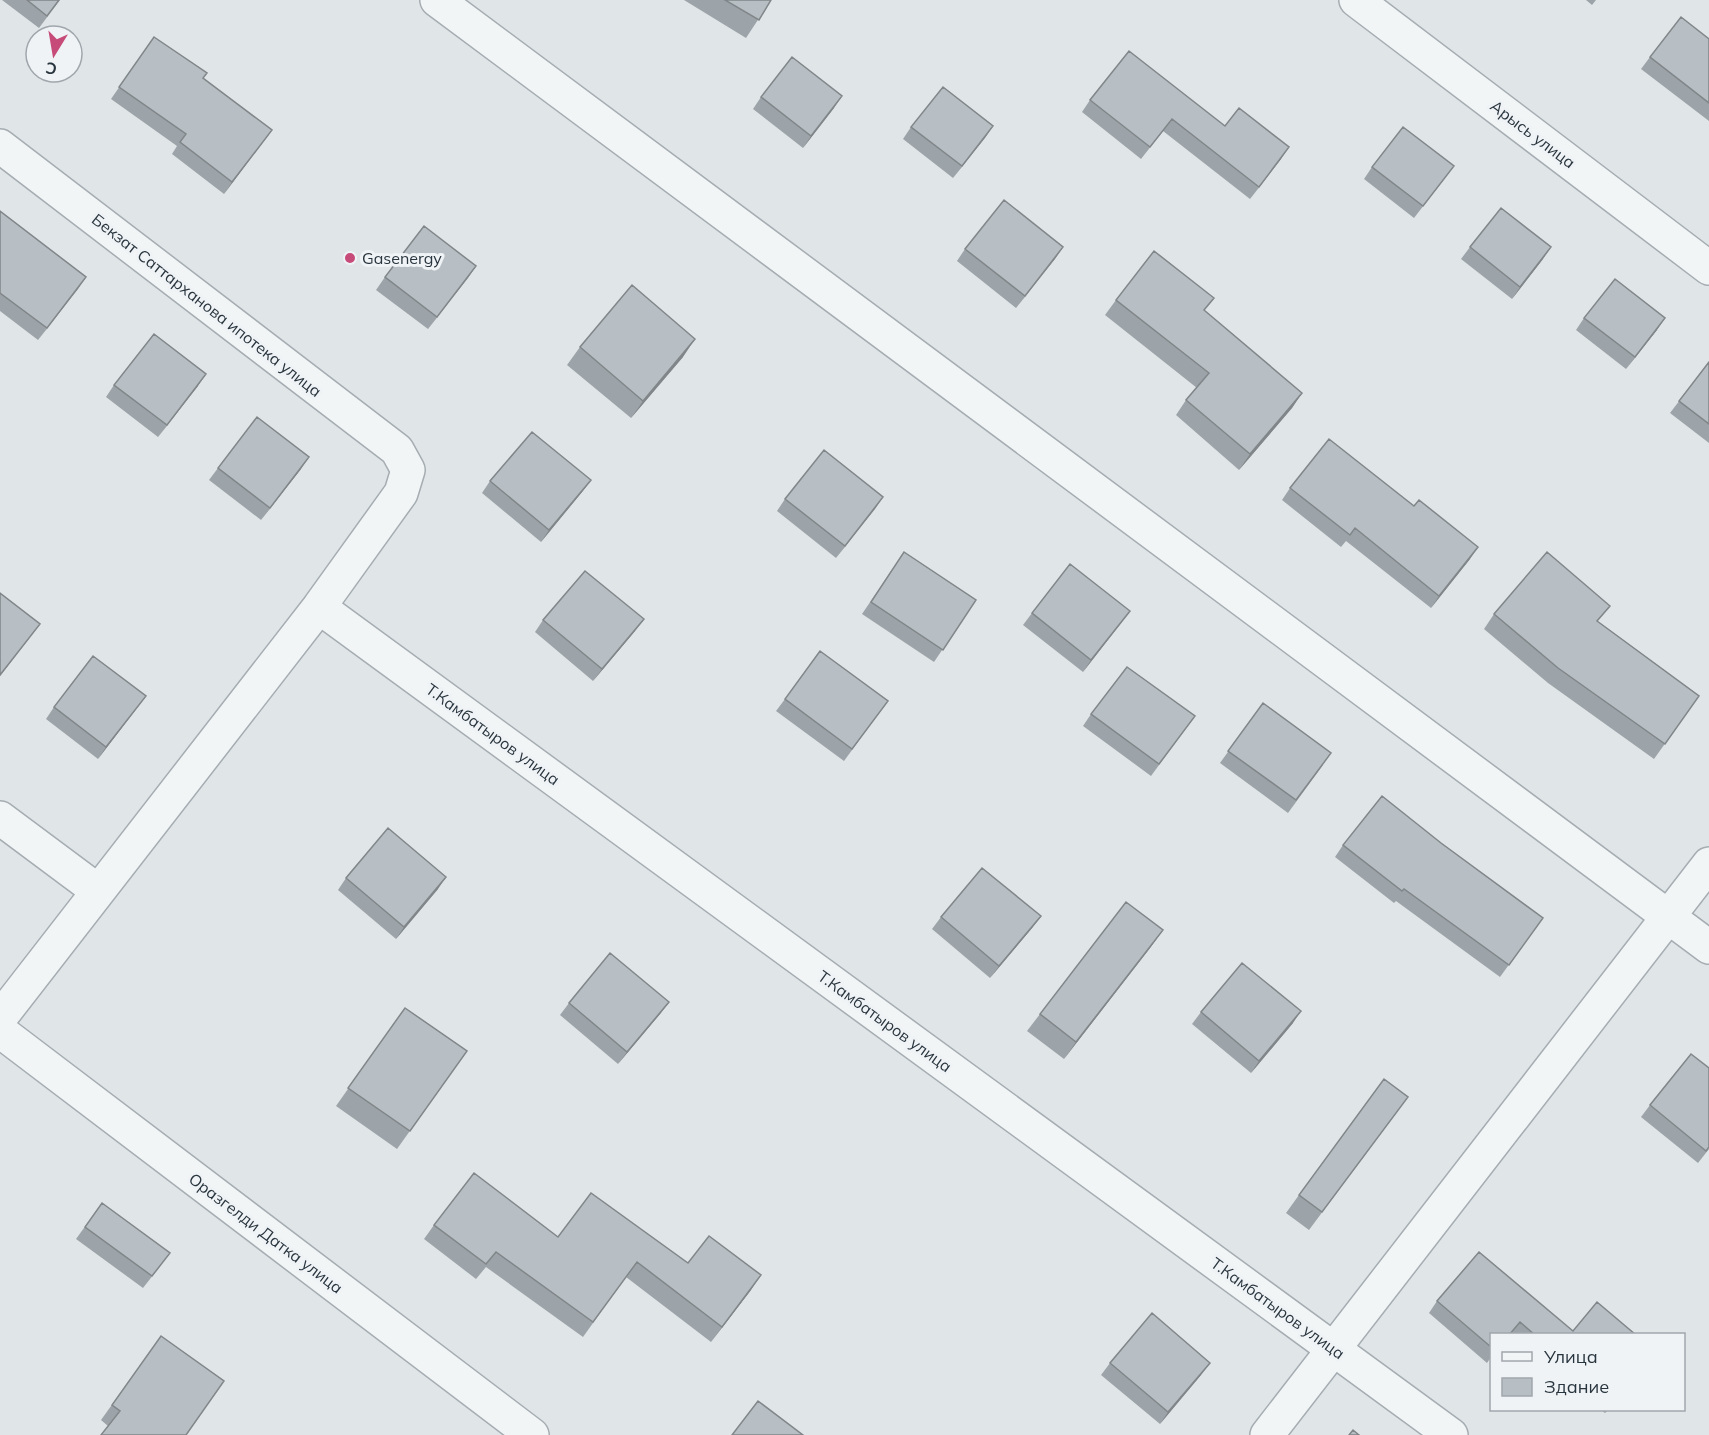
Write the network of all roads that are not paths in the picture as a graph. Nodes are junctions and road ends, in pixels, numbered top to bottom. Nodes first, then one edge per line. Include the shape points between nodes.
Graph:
1 (437, 0) edge
2 (1356, 0) edge
3 (0, 146) edge
4 (1709, 268) edge
5 (320, 607) junction
6 (0, 818) edge
7 (1709, 864) edge
8 (98, 891) junction
9 (1668, 917) junction
10 (1709, 947) edge
11 (0, 1018) edge
12 (0, 1031) edge
13 (1335, 1349) junction
14 (532, 1435) edge
15 (1267, 1435) edge
16 (1451, 1435) edge

1 - 9 street
2 - 4 street, Арысь улица
3 - 5 street, Бекзат Саттарханова ипотека улица via 397,450 408,470 401,493
5 - 8 street
5 - 13 street, Т.Камбатыров улица
6 - 8 street
7 - 9 street
8 - 11 street
9 - 10 street
9 - 13 street
12 - 14 street, Оразгелди Датка улица
13 - 15 street
13 - 16 street, Т.Камбатыров улица

